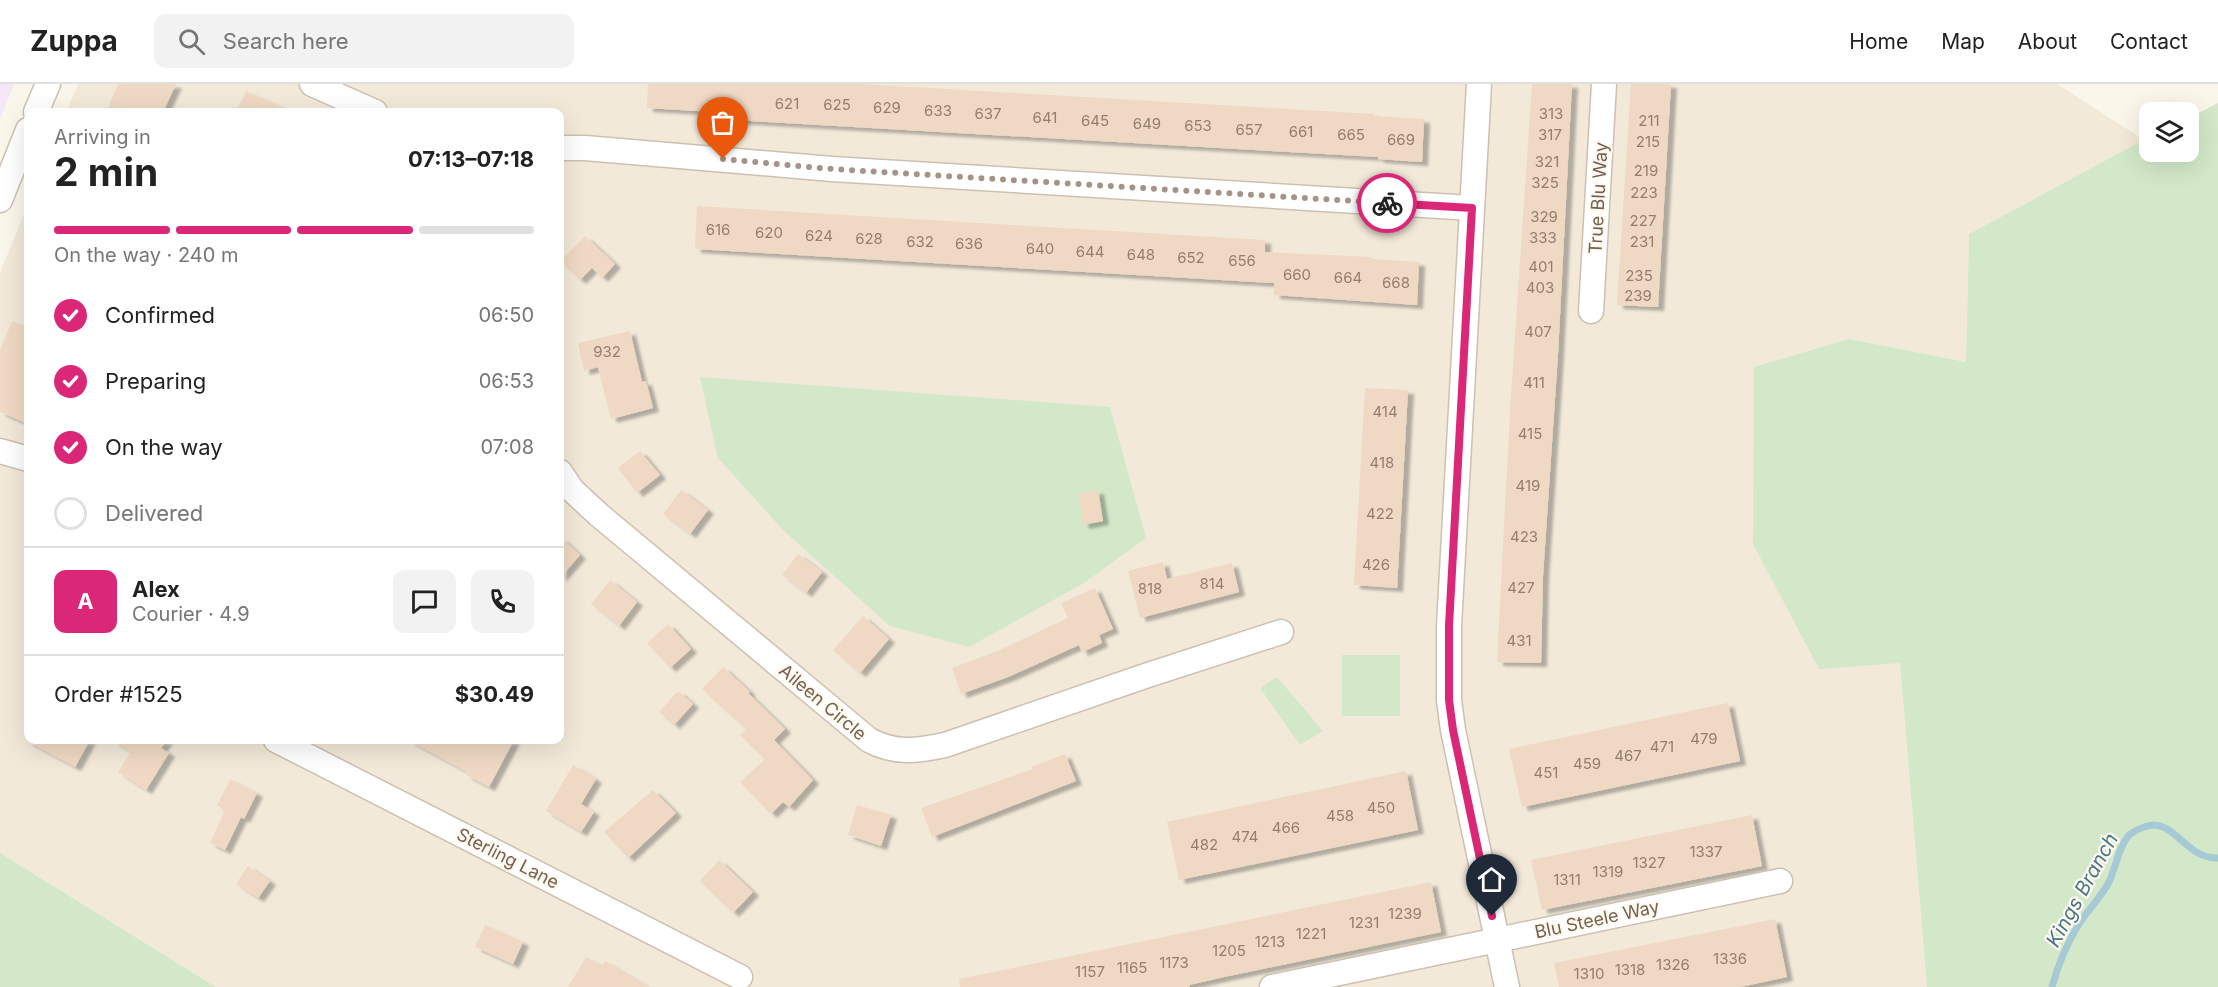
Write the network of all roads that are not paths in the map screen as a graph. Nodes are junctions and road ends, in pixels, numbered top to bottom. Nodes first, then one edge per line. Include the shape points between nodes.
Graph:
1 (48, 84) edge
2 (312, 84) edge
3 (1479, 84) edge
4 (1604, 84) edge
5 (38, 108) edge
6 (359, 108) edge
7 (24, 140) edge
8 (564, 148) edge
9 (0, 200) edge
10 (1472, 208) junction
11 (1591, 311) dead end
12 (0, 451) edge
13 (24, 458) edge
14 (564, 478) edge
15 (1281, 632) dead end
16 (284, 744) edge
17 (1780, 881) dead end
18 (1497, 940) junction
19 (740, 977) dead end
20 (1272, 987) edge
21 (1507, 987) edge

1 - 5 street
2 - 6 street
3 - 10 street
4 - 11 street, True Blu Way
7 - 9 street
8 - 10 street via 832,169
10 - 18 street via 1449,626 1449,700
12 - 13 street
14 - 15 street, Aileen Circle via 598,515 883,748 921,751 945,745
16 - 19 street, Sterling Lane
17 - 18 street, Blu Steele Way
18 - 20 street, Blu Steele Way
18 - 21 street

